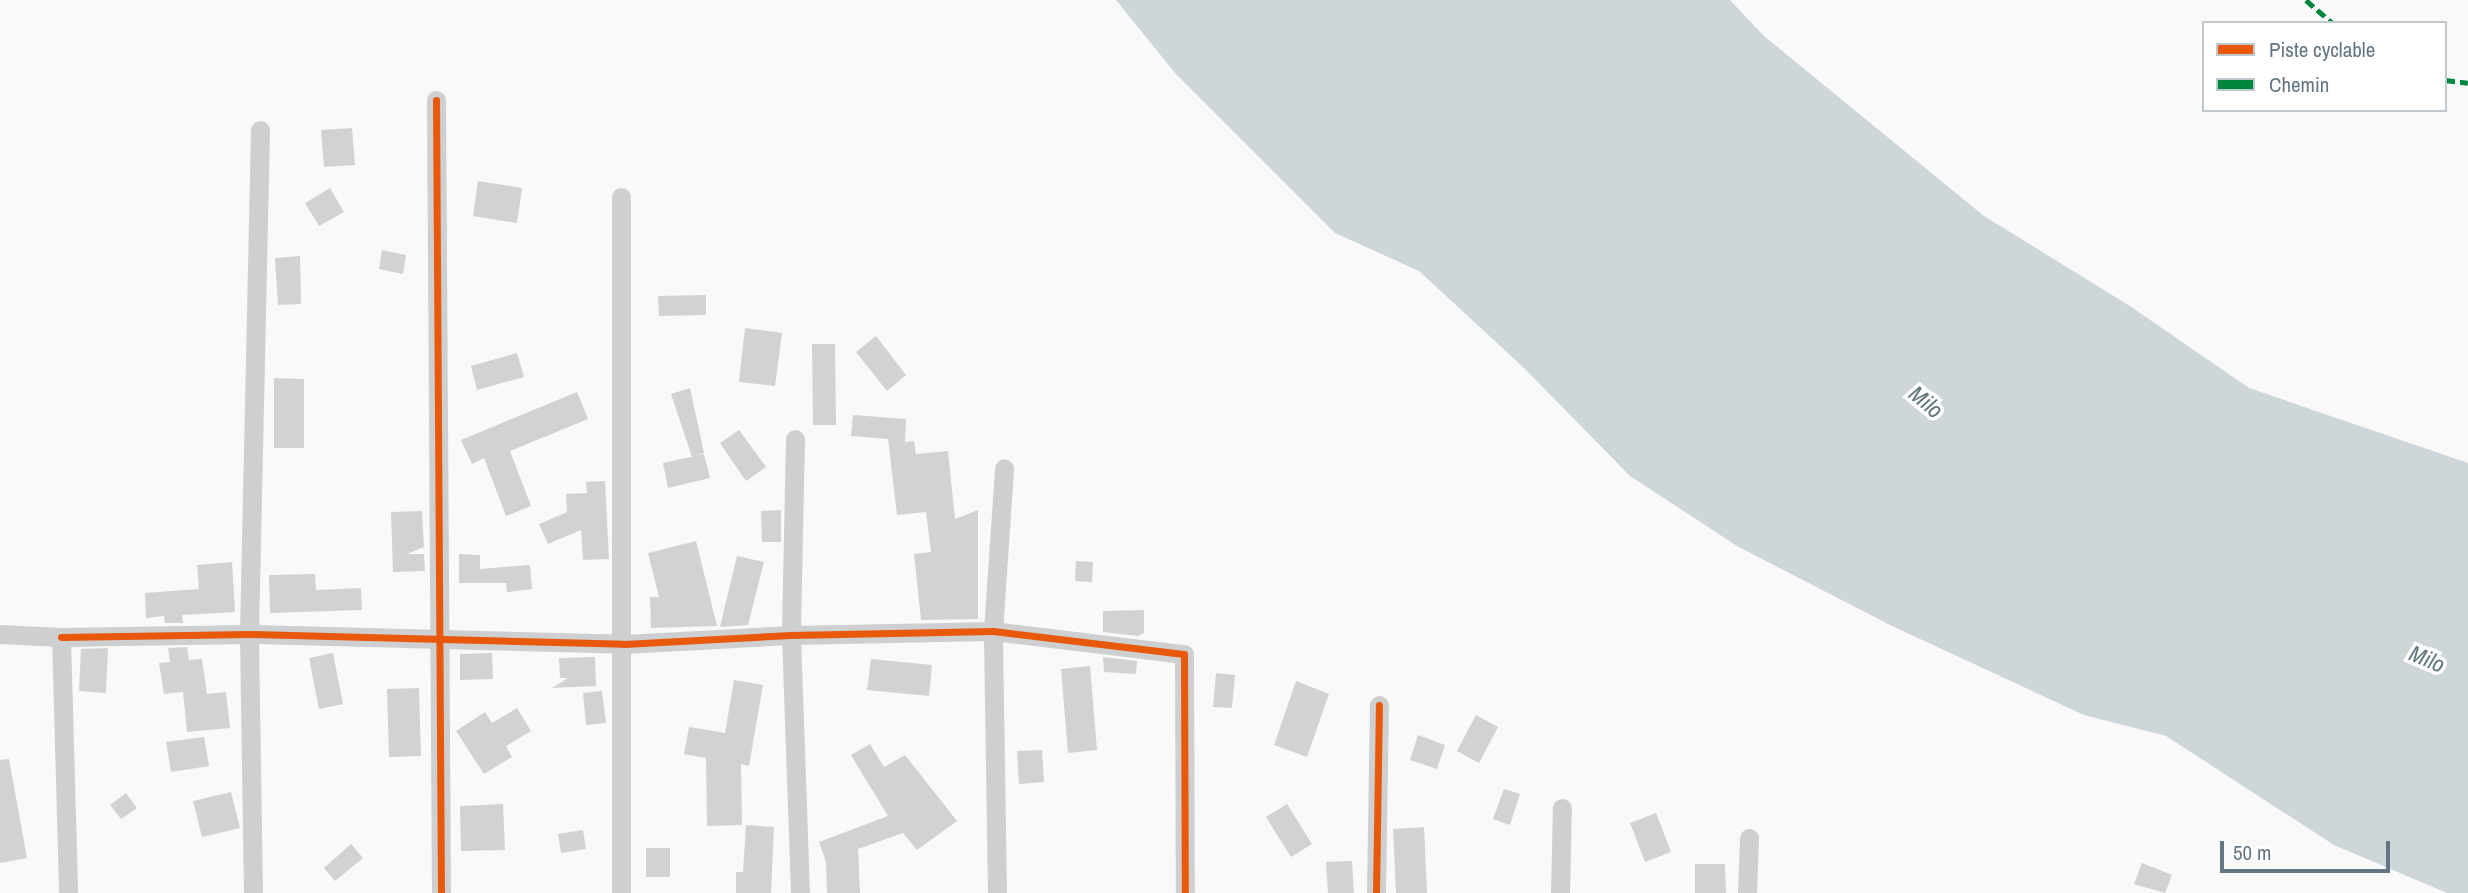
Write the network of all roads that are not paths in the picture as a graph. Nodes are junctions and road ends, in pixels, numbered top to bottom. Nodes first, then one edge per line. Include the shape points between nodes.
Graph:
1 (436, 100) dead end
2 (260, 130) dead end
3 (621, 197) dead end
4 (795, 439) dead end
5 (1004, 468) dead end
6 (993, 632) junction
7 (0, 634) edge
8 (249, 634) junction
9 (791, 635) junction
10 (61, 637) junction
11 (442, 637) junction
12 (624, 644) junction
13 (1379, 705) dead end
14 (1562, 808) dead end
15 (1749, 838) dead end
16 (68, 893) edge
17 (253, 893) edge
18 (441, 893) edge
19 (621, 893) edge
20 (800, 893) edge
21 (997, 893) edge
22 (1185, 893) edge
23 (1377, 893) edge
24 (1560, 893) edge
25 (1747, 893) edge

1 - 11 street
2 - 8 street
3 - 12 street
4 - 9 street
5 - 6 street
6 - 9 street
6 - 21 street
6 - 22 street via 1184,654
7 - 10 street
8 - 10 street
8 - 11 street
8 - 17 street
9 - 12 street
9 - 20 street
10 - 16 street
11 - 12 street
11 - 18 street
12 - 19 street
13 - 23 street
14 - 24 street
15 - 25 street

